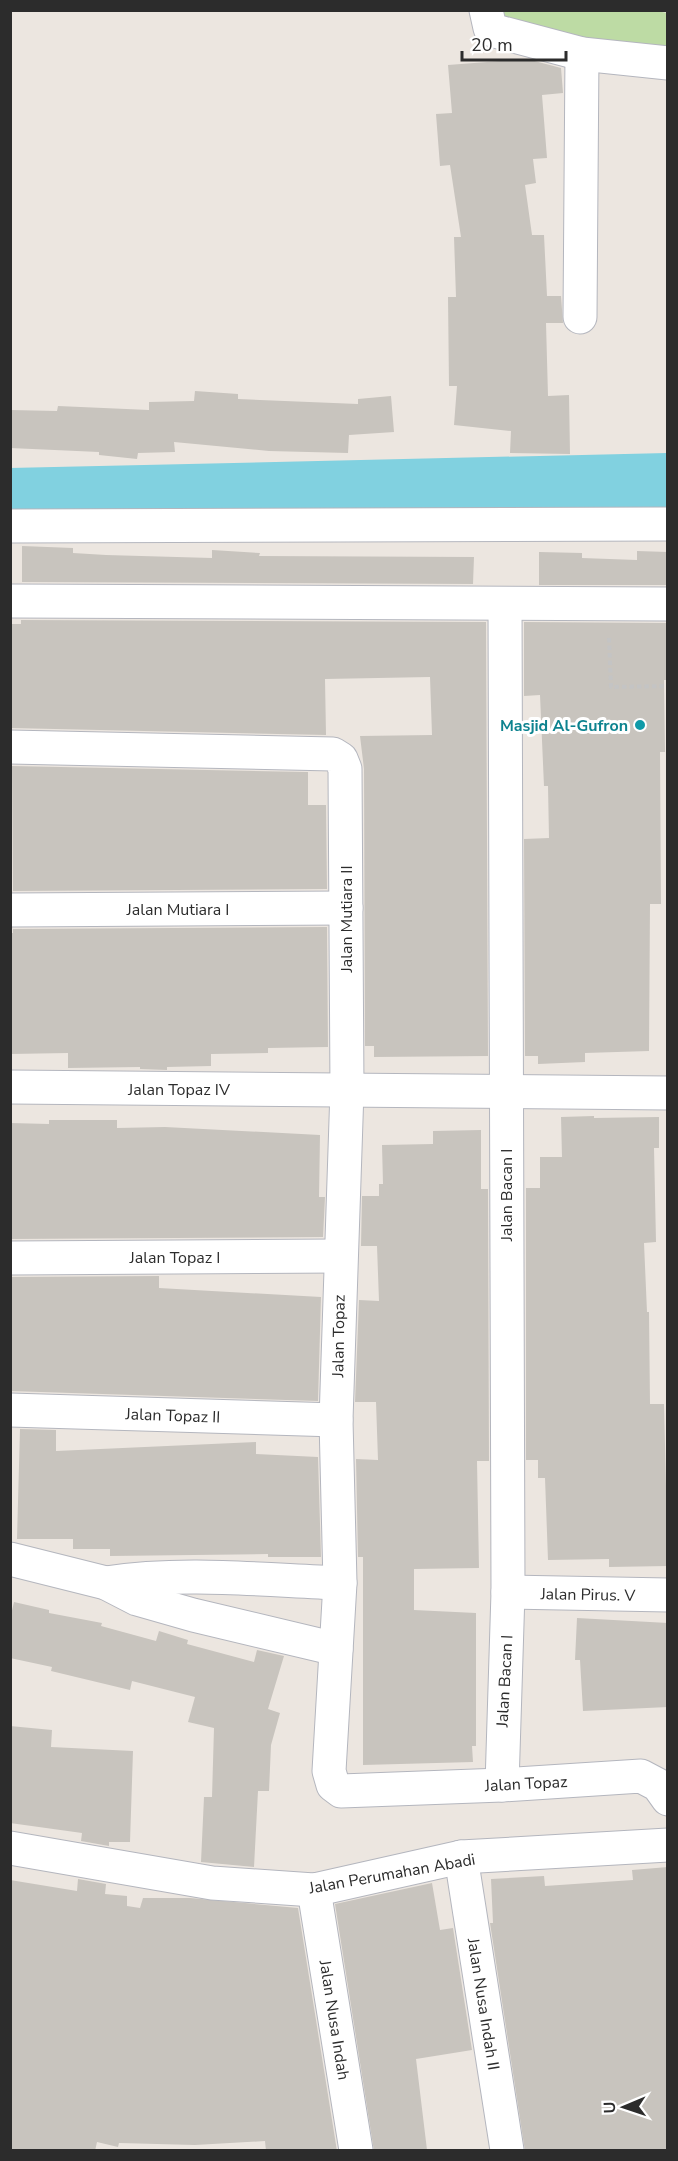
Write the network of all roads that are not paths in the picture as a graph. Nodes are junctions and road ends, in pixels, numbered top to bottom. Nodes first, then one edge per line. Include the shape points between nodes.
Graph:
1 (486, 10) edge
2 (582, 54) junction
3 (668, 63) edge
4 (580, 317) dead end
5 (668, 524) edge
6 (10, 526) edge
7 (10, 601) edge
8 (505, 604) junction
9 (668, 604) edge
10 (10, 747) edge
11 (346, 908) junction
12 (10, 910) edge
13 (10, 1087) edge
14 (346, 1090) junction
15 (508, 1092) junction
16 (668, 1093) edge
17 (340, 1256) junction
18 (10, 1258) edge
19 (10, 1410) edge
20 (336, 1420) junction
21 (10, 1559) edge
22 (340, 1582) junction
23 (106, 1583) junction
24 (508, 1592) junction
25 (668, 1595) edge
26 (336, 1649) junction
27 (502, 1785) junction
28 (668, 1799) edge
29 (668, 1845) edge
30 (10, 1848) edge
31 (461, 1857) junction
32 (314, 1890) junction
33 (356, 2151) edge
34 (507, 2151) edge

1 - 2 street via 490,28 495,31
2 - 3 street
2 - 4 street
5 - 6 street
7 - 8 street
8 - 9 street
8 - 15 street, Jalan Bacan I
10 - 11 street, Jalan Mutiara II via 333,754 341,759 345,769
11 - 12 street, Jalan Mutiara I
11 - 14 street, Jalan Mutiara II
13 - 14 street, Jalan Topaz IV
14 - 15 street
14 - 17 street, Jalan Topaz
15 - 16 street
15 - 24 street, Jalan Bacan I
17 - 18 street, Jalan Topaz I
17 - 20 street, Jalan Topaz
19 - 20 street, Jalan Topaz II
20 - 22 street, Jalan Topaz
21 - 23 street
22 - 23 street via 137,1578
22 - 26 street, Jalan Topaz
23 - 26 street via 137,1599
24 - 25 street, Jalan Pirus. V
24 - 27 street, Jalan Bacan I
26 - 27 street, Jalan Topaz via 329,1771 333,1785 341,1791
27 - 28 street, Jalan Topaz via 641,1776 658,1785
29 - 31 street, Jalan Perumahan Abadi
30 - 32 street, Jalan Perumahan Abadi via 212,1883
31 - 32 street, Jalan Perumahan Abadi
31 - 34 street, Jalan Nusa Indah II
32 - 33 street, Jalan Nusa Indah

